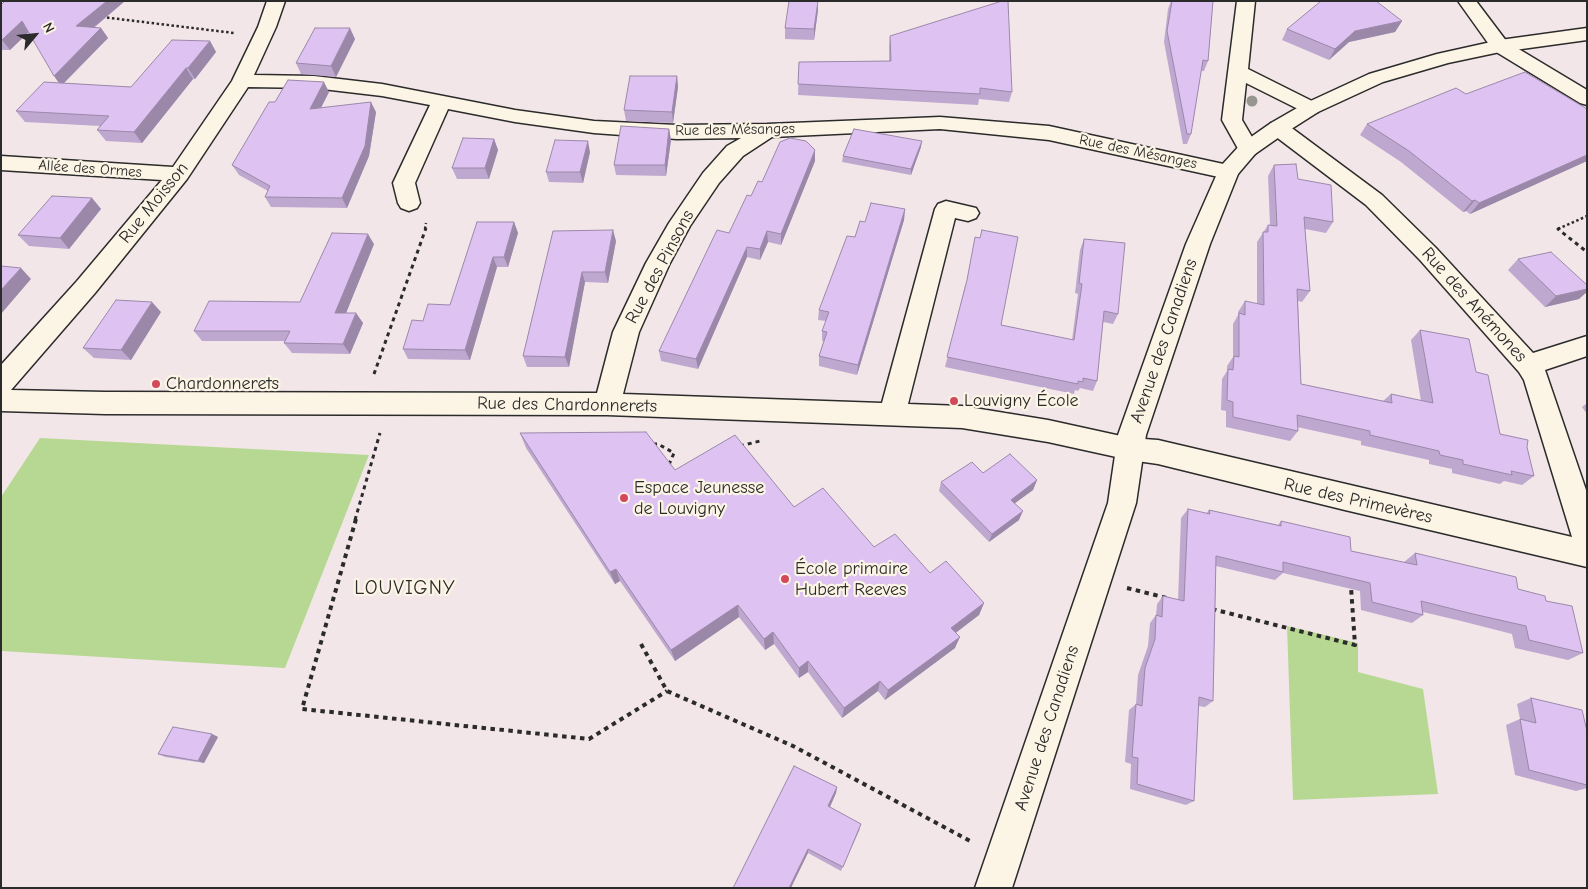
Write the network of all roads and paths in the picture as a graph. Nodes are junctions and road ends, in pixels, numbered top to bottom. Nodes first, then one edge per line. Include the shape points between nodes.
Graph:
1 (276, 1) edge
2 (1246, 1) edge
3 (1467, 1) edge
4 (97, 17) edge
5 (1587, 34) edge
6 (262, 36) junction
7 (1500, 46) junction
8 (1239, 72) junction
9 (242, 81) junction
10 (1587, 99) edge
11 (441, 102) junction
12 (1311, 108) junction
13 (1278, 128) junction
14 (768, 131) junction
15 (1248, 149) junction
16 (1, 163) edge
17 (1228, 172) junction
18 (179, 174) junction
19 (409, 203) joint
20 (968, 214) dead end
21 (1587, 216) edge
22 (1587, 252) edge
23 (1587, 346) edge
24 (1528, 366) junction
25 (373, 378) dead end
26 (1, 384) edge
27 (1, 400) edge
28 (607, 404) junction
29 (892, 414) junction
30 (381, 428) dead end
31 (763, 440) dead end
32 (736, 443) edge
33 (649, 444) edge
34 (1130, 448) junction
35 (674, 470) edge
36 (1587, 539) edge
37 (1587, 554) edge
38 (1350, 577) edge
39 (1124, 587) dead end
40 (1176, 600) edge
41 (1204, 607) edge
42 (641, 644) dead end
43 (667, 691) junction
44 (998, 874) edge

1 - 6 street, Rue Moisson
2 - 8 street
3 - 7 street
4 - 6 path
5 - 7 street, Avenue des Canadiens
6 - 9 street, Rue Moisson
7 - 10 street
7 - 12 street, Avenue des Canadiens via 1376,78
8 - 12 street
8 - 15 street via 1232,120
9 - 11 street, Rue des Mésanges via 314,82 382,90
9 - 18 street, Rue Moisson
11 - 14 street, Rue des Mésanges via 594,127 677,132
11 - 19 street via 404,183
12 - 13 street, Avenue des Canadiens
13 - 15 street, Avenue des Canadiens
13 - 24 street, Rue des Anémones via 1374,200 1428,254
14 - 17 street, Rue des Mésanges via 940,123 1049,133
14 - 28 street, Rue des Pinsons via 735,151 711,178 680,223 626,332
15 - 17 street, Avenue des Canadiens
16 - 18 street, Allée des Ormes
17 - 34 street, Avenue des Canadiens via 1198,244
18 - 26 street, Rue Moisson
19 - 25 path via 427,224
20 - 29 street via 946,209
21 - 22 path via 1558,230
23 - 24 street
24 - 36 street, Rue des Anémones via 1536,377
27 - 28 street, Rue des Chardonnerets
28 - 29 street, Rue des Chardonnerets
29 - 34 street, Rue des Chardonnerets via 962,417 1048,430
30 - 43 path via 302,709 589,739
31 - 32 path via 736,446
33 - 35 path via 658,444 674,453 665,474
34 - 37 street, Rue des Primevères
34 - 44 street, Avenue des Canadiens via 1122,503
38 - 41 path via 1355,645
39 - 40 path
42 - 43 path
43 - 44 path via 793,746

